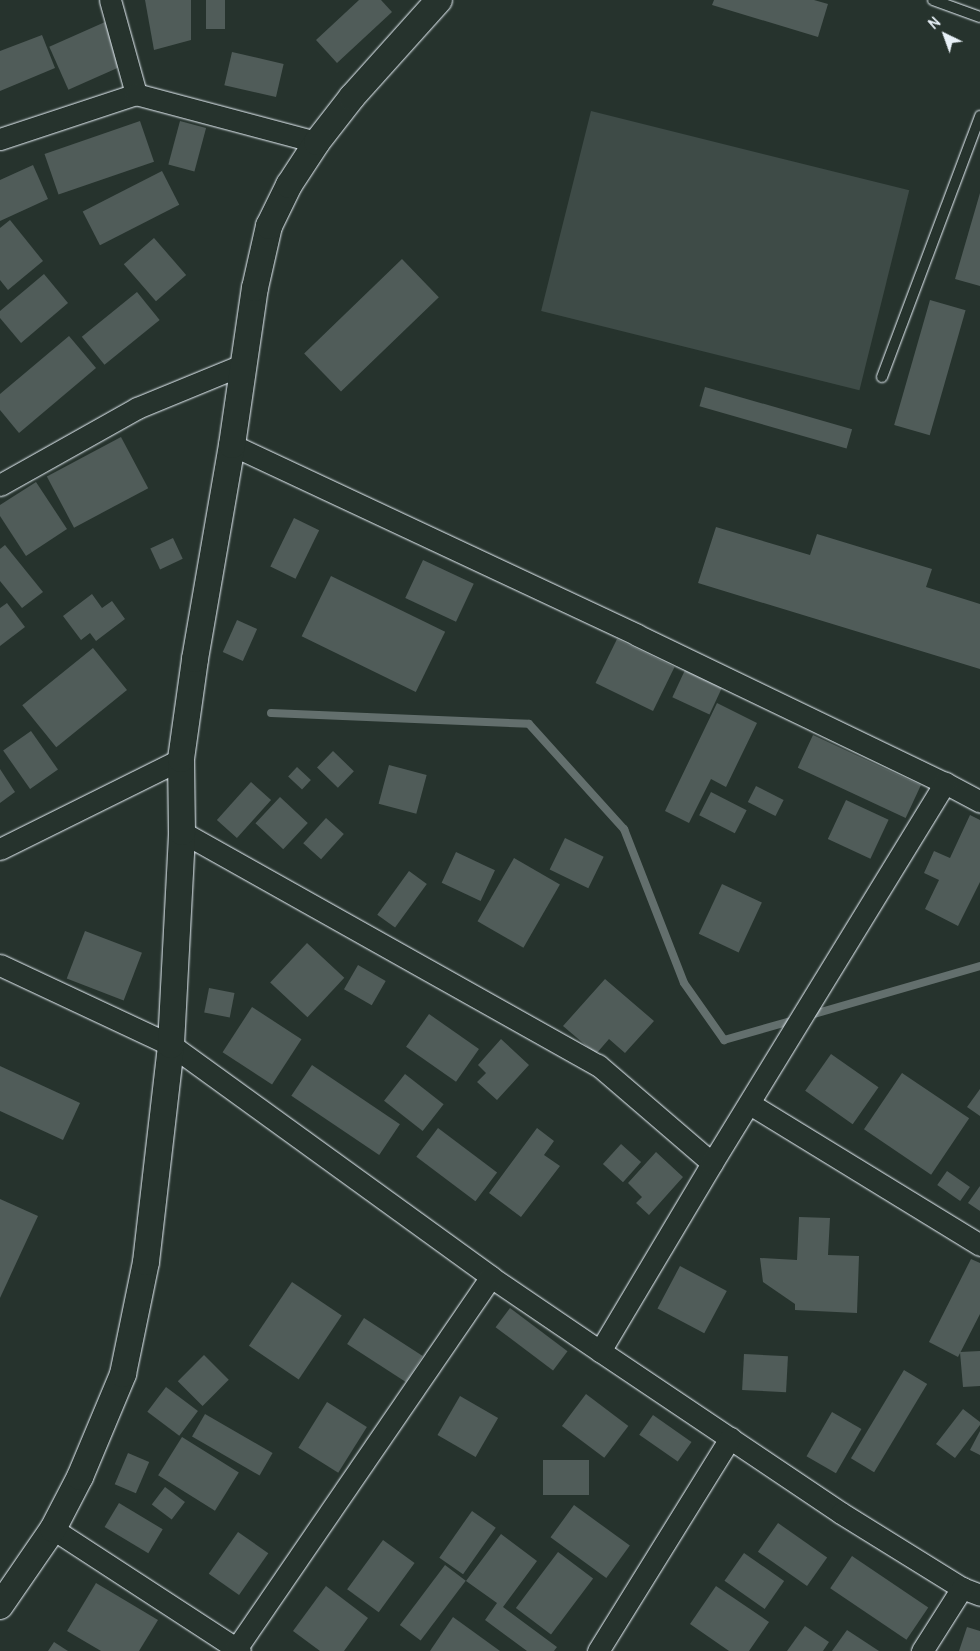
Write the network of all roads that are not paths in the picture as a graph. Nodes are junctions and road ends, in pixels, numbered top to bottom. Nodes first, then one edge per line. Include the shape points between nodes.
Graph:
1 (110, 0) edge
2 (439, 0) edge
3 (933, 0) edge
4 (980, 17) edge
5 (136, 94) junction
6 (980, 116) edge
7 (0, 139) edge
8 (317, 142) junction
9 (242, 365) junction
10 (882, 377) dead end
11 (232, 445) junction
12 (0, 485) edge
13 (181, 759) junction
14 (946, 783) junction
15 (980, 802) edge
16 (182, 832) junction
17 (0, 849) edge
18 (0, 965) edge
19 (171, 1045) junction
20 (750, 1104) junction
21 (712, 1163) junction
22 (980, 1245) edge
23 (491, 1277) junction
24 (600, 1351) junction
25 (730, 1438) junction
26 (53, 1529) junction
27 (971, 1591) edge
28 (0, 1606) edge
29 (238, 1650) edge
30 (598, 1651) edge
31 (922, 1651) edge

1 - 5 street
2 - 8 street via 352,97
3 - 4 lane
5 - 7 street
5 - 8 street
6 - 10 lane
8 - 9 street via 269,226 254,288
9 - 11 street
9 - 12 street via 137,408
11 - 13 street
11 - 14 street
13 - 16 street
13 - 17 street
14 - 15 street
14 - 20 street
16 - 19 street
16 - 21 street via 598,1065
18 - 19 street
19 - 23 street
19 - 26 street via 146,1262 124,1374 80,1477
20 - 21 street
20 - 22 street
21 - 24 street
23 - 24 street
23 - 29 street
24 - 25 street
25 - 27 street via 841,1514
25 - 30 street
26 - 28 street
26 - 29 street
27 - 31 street

